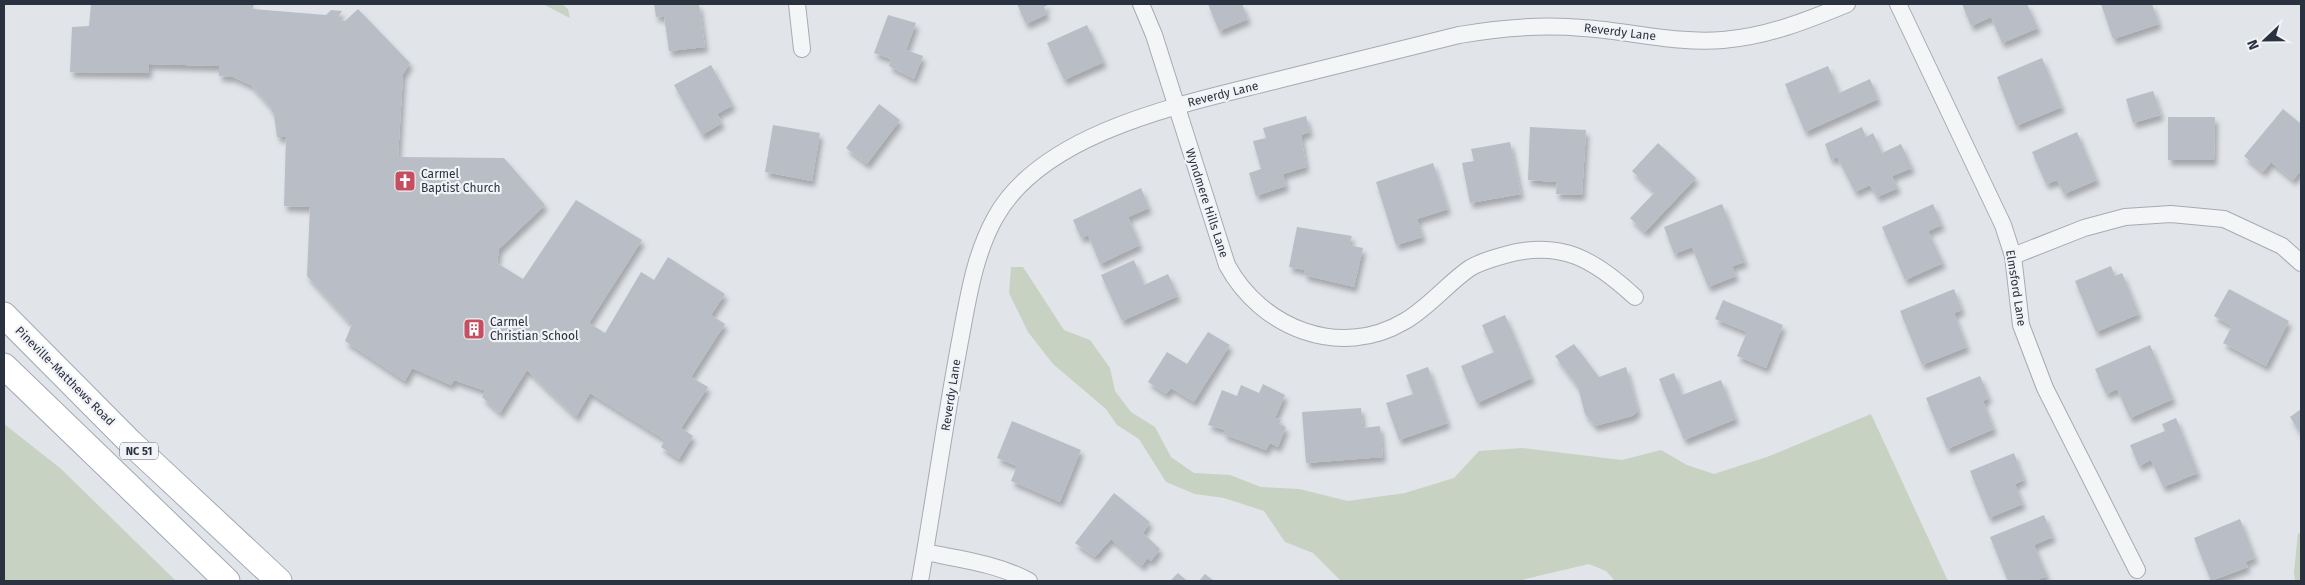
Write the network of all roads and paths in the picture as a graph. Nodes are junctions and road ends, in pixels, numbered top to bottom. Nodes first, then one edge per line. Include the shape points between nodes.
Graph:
1 (797, 4) edge
2 (1141, 4) edge
3 (1847, 4) edge
4 (1898, 4) edge
5 (802, 49) dead end
6 (1175, 106) junction
7 (2013, 256) junction
8 (2301, 263) edge
9 (1635, 297) dead end
10 (4, 315) edge
11 (4, 366) edge
12 (926, 552) junction
13 (2137, 570) dead end
14 (227, 581) edge
15 (279, 581) edge
16 (920, 581) edge
17 (1029, 581) edge

1 - 5 street
2 - 6 street, Wyndmere Hills Lane via 1154,35
3 - 6 street, Reverdy Lane via 1796,25 1723,40 1652,37 1544,25 1495,28
4 - 7 street, Elmsford Lane via 2003,225
6 - 9 street, Wyndmere Hills Lane via 1227,265 1255,304 1303,332 1350,338 1387,330 1422,310 1470,268 1509,254 1546,248 1597,267
6 - 12 street, Reverdy Lane via 1094,137 1044,165 1017,188 996,217 972,278
7 - 8 street via 2084,228 2125,218 2171,214 2224,219 2282,246
7 - 13 street, Elmsford Lane via 2021,325 2031,356
10 - 15 main road, Pineville-Matthews Road / NC 51 via 131,443
11 - 14 main road, NC 51
12 - 16 street, Reverdy Lane
12 - 17 street via 989,566

